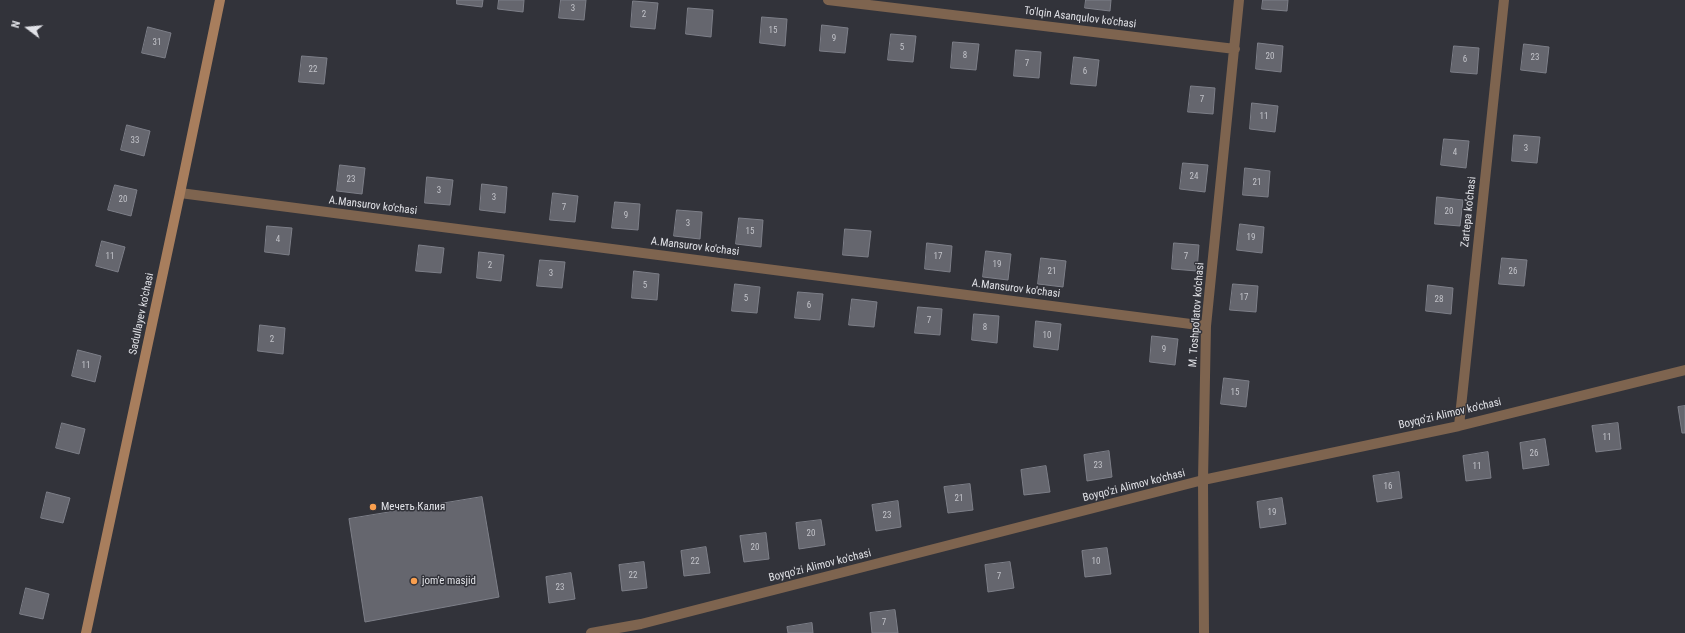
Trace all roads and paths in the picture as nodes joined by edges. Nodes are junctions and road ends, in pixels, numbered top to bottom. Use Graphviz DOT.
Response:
graph roads {
  1 [pos="220,0"];
  2 [pos="828,0"];
  3 [pos="1239,0"];
  4 [pos="1504,0"];
  5 [pos="1235,49"];
  6 [pos="180,193"];
  7 [pos="1206,326"];
  8 [pos="1685,370"];
  9 [pos="1459,426"];
  10 [pos="1203,480"];
  11 [pos="86,633"];
  12 [pos="591,633"];
  13 [pos="1204,633"];
  1 -- 6 [label="main road, Sadullayev ko'chasi"];
  2 -- 5 [label="street, To'lqin Asanqulov ko'chasi"];
  3 -- 5 [label="street, M. Toshpo'latov ko'chasi"];
  4 -- 9 [label="street, Zartepa ko'chasi"];
  5 -- 7 [label="street, M. Toshpo'latov ko'chasi"];
  6 -- 7 [label="street, A.Mansurov ko'chasi"];
  6 -- 11 [label="main road, Sadullayev ko'chasi"];
  7 -- 10 [label="street, M. Toshpo'latov ko'chasi"];
  8 -- 9 [label="street, Boyqo'zi Alimov ko'chasi"];
  9 -- 10 [label="street, Boyqo'zi Alimov ko'chasi"];
  10 -- 12 [label="street, Boyqo'zi Alimov ko'chasi"];
  10 -- 13 [label="street, M. Toshpo'latov ko'chasi"];
}
